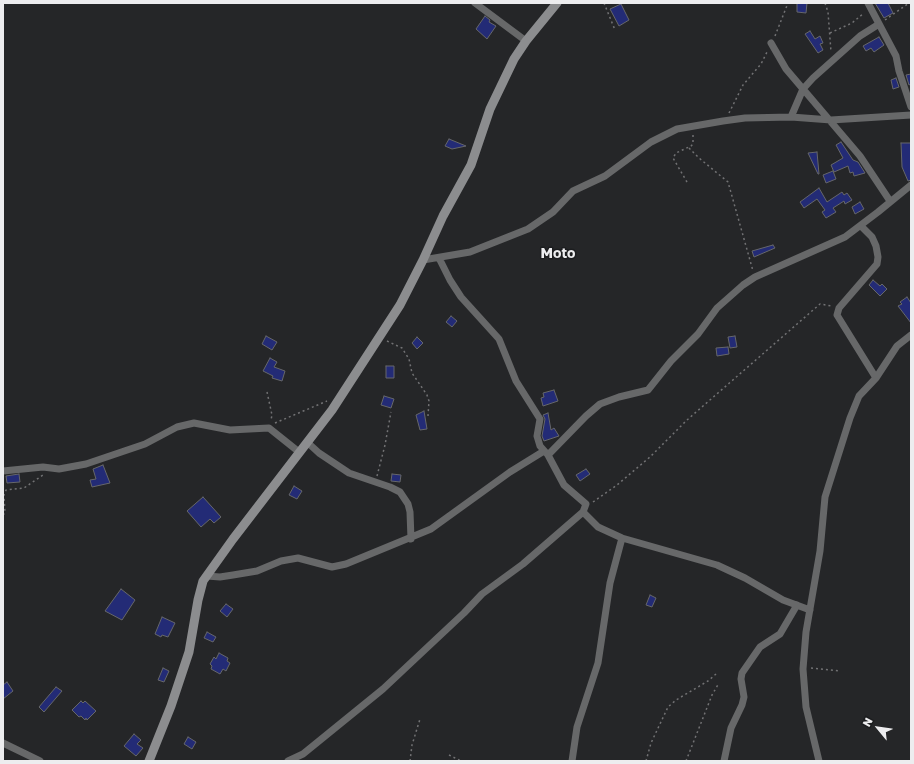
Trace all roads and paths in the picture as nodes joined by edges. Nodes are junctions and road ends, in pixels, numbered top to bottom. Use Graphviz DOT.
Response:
graph roads {
  1 [pos="475,3"];
  2 [pos="557,3"];
  3 [pos="604,3"];
  4 [pos="788,3"];
  5 [pos="825,3"];
  6 [pos="910,3"];
  7 [pos="870,6"];
  8 [pos="879,24"];
  9 [pos="615,30"];
  10 [pos="830,33"];
  11 [pos="526,41"];
  12 [pos="771,44"];
  13 [pos="833,61"];
  14 [pos="803,89"];
  15 [pos="911,108"];
  16 [pos="911,115"];
  17 [pos="790,117"];
  18 [pos="723,120"];
  19 [pos="831,120"];
  20 [pos="693,126"];
  21 [pos="689,148"];
  22 [pos="687,182"];
  23 [pos="911,184"];
  24 [pos="890,201"];
  25 [pos="861,226"];
  26 [pos="439,258"];
  27 [pos="424,260"];
  28 [pos="754,277"];
  29 [pos="839,308"];
  30 [pos="911,335"];
  31 [pos="378,340"];
  32 [pos="876,378"];
  33 [pos="267,392"];
  34 [pos="328,401"];
  35 [pos="391,412"];
  36 [pos="428,416"];
  37 [pos="269,427"];
  38 [pos="308,442"];
  39 [pos="299,452"];
  40 [pos="546,453"];
  41 [pos="52,469"];
  42 [pos="3,471"];
  43 [pos="375,481"];
  44 [pos="584,509"];
  45 [pos="3,515"];
  46 [pos="622,538"];
  47 [pos="411,539"];
  48 [pos="207,576"];
  49 [pos="797,605"];
  50 [pos="810,610"];
  51 [pos="803,669"];
  52 [pos="840,671"];
  53 [pos="716,674"];
  54 [pos="719,682"];
  55 [pos="420,720"];
  56 [pos="3,743"];
  57 [pos="449,755"];
  58 [pos="305,758"];
  59 [pos="40,761"];
  60 [pos="149,761"];
  61 [pos="288,761"];
  62 [pos="297,761"];
  63 [pos="410,761"];
  64 [pos="460,761"];
  65 [pos="572,761"];
  66 [pos="646,761"];
  67 [pos="686,761"];
  68 [pos="724,761"];
  69 [pos="819,761"];
  1 -- 11 [label="street"];
  2 -- 11 [label="street"];
  3 -- 9 [label="path"];
  4 -- 12 [label="path"];
  5 -- 10 [label="path"];
  6 -- 8 [label="path"];
  7 -- 8 [label="street"];
  7 -- 10 [label="path"];
  8 -- 13 [label="street"];
  8 -- 15 [label="street"];
  10 -- 13 [label="path"];
  11 -- 27 [label="street"];
  12 -- 14 [label="street"];
  12 -- 18 [label="path"];
  13 -- 14 [label="street"];
  14 -- 17 [label="street"];
  14 -- 19 [label="street"];
  16 -- 19 [label="street"];
  17 -- 18 [label="street"];
  17 -- 19 [label="street"];
  18 -- 20 [label="street"];
  19 -- 24 [label="street"];
  20 -- 21 [label="path"];
  20 -- 26 [label="street"];
  21 -- 22 [label="path"];
  21 -- 28 [label="path"];
  23 -- 24 [label="street"];
  24 -- 25 [label="street"];
  25 -- 28 [label="street"];
  25 -- 29 [label="street"];
  26 -- 27 [label="street"];
  26 -- 40 [label="street"];
  27 -- 31 [label="street"];
  28 -- 40 [label="street"];
  29 -- 32 [label="street"];
  29 -- 44 [label="path"];
  30 -- 32 [label="street"];
  31 -- 36 [label="path"];
  31 -- 38 [label="street"];
  32 -- 50 [label="street"];
  33 -- 37 [label="path"];
  34 -- 37 [label="path"];
  35 -- 43 [label="path"];
  37 -- 39 [label="street"];
  37 -- 41 [label="street"];
  38 -- 39 [label="street"];
  38 -- 43 [label="street"];
  39 -- 48 [label="street"];
  40 -- 44 [label="street"];
  40 -- 47 [label="street"];
  41 -- 42 [label="street"];
  41 -- 45 [label="path"];
  43 -- 47 [label="street"];
  44 -- 46 [label="street"];
  44 -- 58 [label="street"];
  46 -- 49 [label="street"];
  46 -- 65 [label="street"];
  47 -- 48 [label="street"];
  48 -- 60 [label="street"];
  49 -- 50 [label="street"];
  49 -- 68 [label="street"];
  50 -- 51 [label="street"];
  51 -- 52 [label="path"];
  51 -- 69 [label="street"];
  53 -- 66 [label="path"];
  54 -- 67 [label="path"];
  55 -- 63 [label="path"];
  56 -- 59 [label="street"];
  57 -- 64 [label="path"];
  58 -- 61 [label="street"];
  58 -- 62 [label="street"];
}
